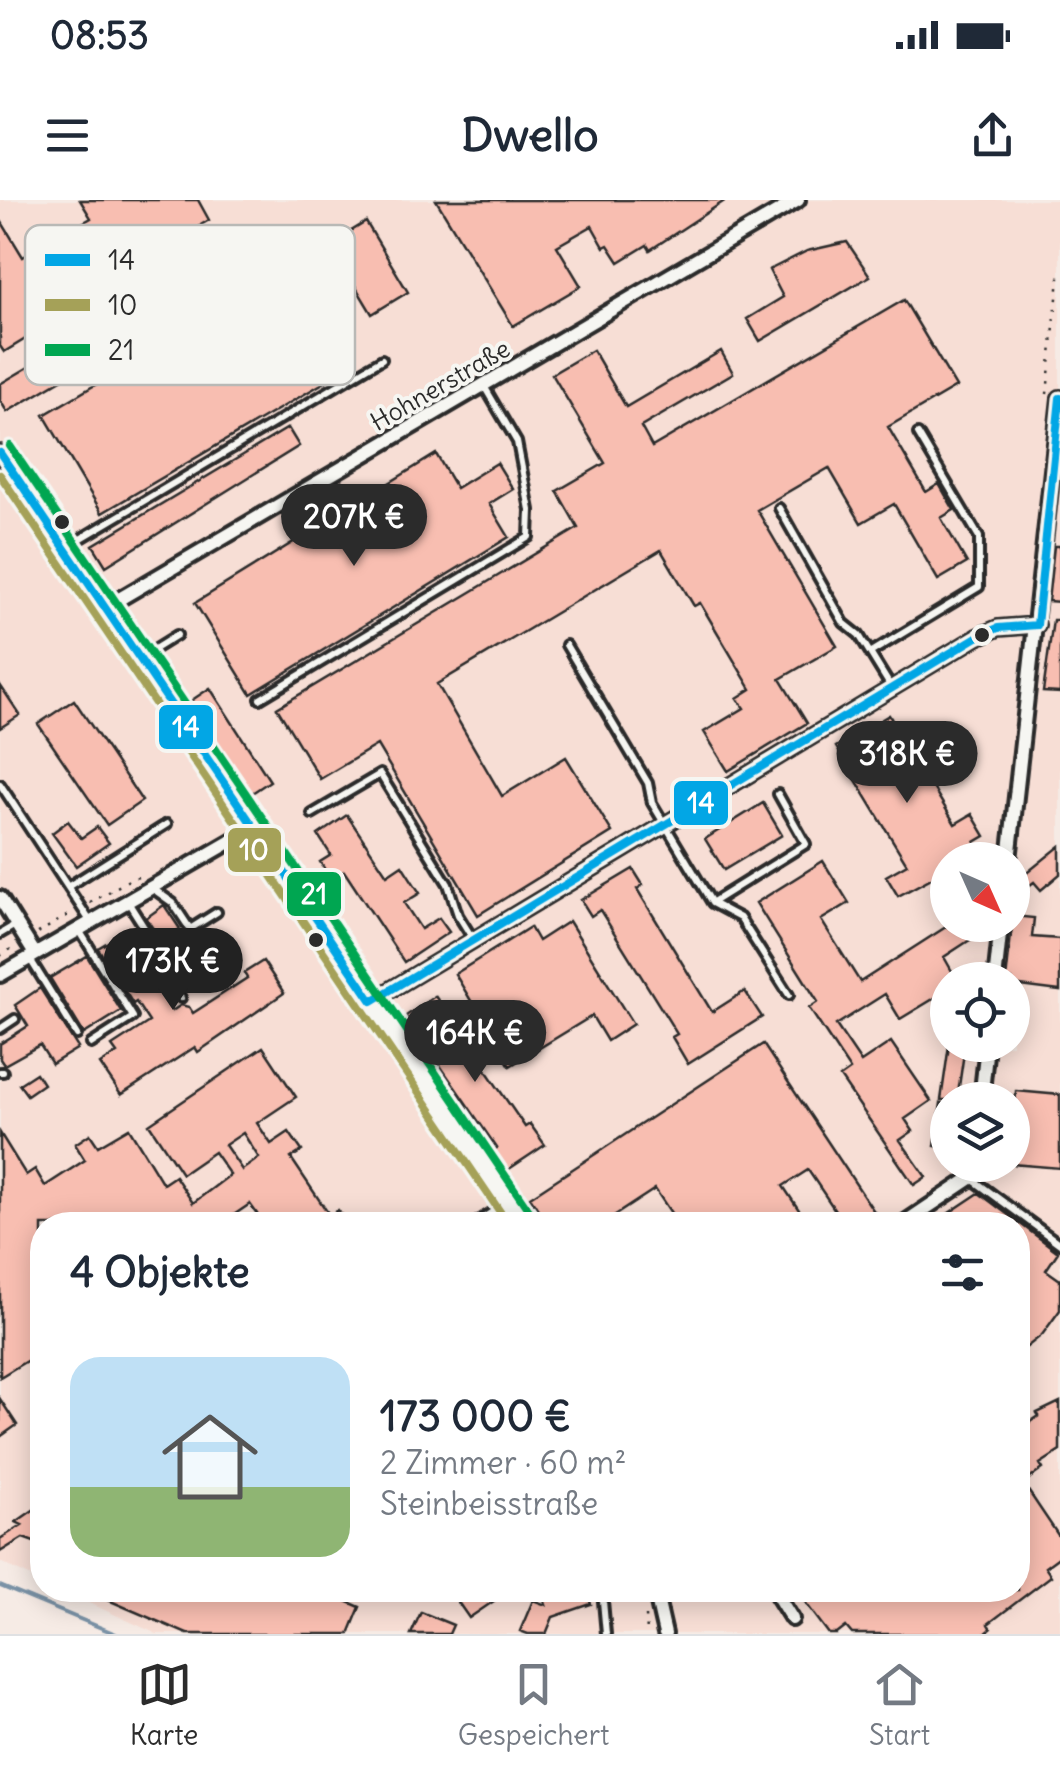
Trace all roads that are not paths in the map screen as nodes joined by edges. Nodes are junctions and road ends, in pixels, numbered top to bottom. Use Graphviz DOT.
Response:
graph roads {
  1 [pos="798,200"];
  2 [pos="382,359"];
  3 [pos="355,375"];
  4 [pos="338,385"];
  5 [pos="484,385"];
  6 [pos="1060,398"];
  7 [pos="918,434"];
  8 [pos="0,453"];
  9 [pos="779,508"];
  10 [pos="64,548"];
  11 [pos="104,608"];
  12 [pos="1037,625"];
  13 [pos="177,635"];
  14 [pos="566,644"];
  15 [pos="870,653"];
  16 [pos="139,659"];
  17 [pos="892,688"];
  18 [pos="260,699"];
  19 [pos="0,784"];
  20 [pos="778,794"];
  21 [pos="312,814"];
  22 [pos="167,824"];
  23 [pos="664,824"];
  24 [pos="254,828"];
  25 [pos="1011,842"];
  26 [pos="156,884"];
  27 [pos="69,886"];
  28 [pos="0,898"];
  29 [pos="128,901"];
  30 [pos="712,903"];
  31 [pos="217,912"];
  32 [pos="18,924"];
  33 [pos="85,926"];
  34 [pos="190,930"];
  35 [pos="0,934"];
  36 [pos="474,940"];
  37 [pos="33,956"];
  38 [pos="164,959"];
  39 [pos="0,975"];
  40 [pos="789,995"];
  41 [pos="182,998"];
  42 [pos="372,1001"];
  43 [pos="15,1019"];
  44 [pos="0,1029"];
  45 [pos="78,1034"];
  46 [pos="91,1044"];
  47 [pos="959,1182"];
  48 [pos="984,1182"];
  49 [pos="510,1204"];
  50 [pos="497,1212"];
  51 [pos="515,1212"];
  52 [pos="918,1212"];
  53 [pos="1021,1212"];
  54 [pos="1030,1219"];
  55 [pos="1060,1244"];
  56 [pos="603,1602"];
  57 [pos="658,1602"];
  58 [pos="781,1602"];
  59 [pos="792,1619"];
  60 [pos="606,1634"];
  61 [pos="665,1634"];
  1 -- 5 [label="street, Hohnerstraße"];
  2 -- 3 [label="lane"];
  4 -- 10 [label="lane"];
  5 -- 11 [label="street, Hohnerstraße"];
  5 -- 18 [label="lane"];
  6 -- 12 [label="street"];
  7 -- 15 [label="lane"];
  8 -- 10 [label="street"];
  9 -- 15 [label="lane"];
  10 -- 11 [label="street"];
  11 -- 16 [label="street"];
  12 -- 17 [label="street"];
  12 -- 25 [label="street"];
  13 -- 16 [label="lane"];
  14 -- 23 [label="lane"];
  15 -- 17 [label="lane"];
  16 -- 24 [label="street"];
  17 -- 23 [label="street"];
  19 -- 27 [label="lane"];
  20 -- 30 [label="lane"];
  21 -- 36 [label="lane"];
  22 -- 27 [label="lane"];
  23 -- 30 [label="lane"];
  23 -- 36 [label="street"];
  24 -- 26 [label="street"];
  24 -- 42 [label="street"];
  26 -- 29 [label="street"];
  26 -- 34 [label="lane"];
  27 -- 33 [label="lane"];
  28 -- 32 [label="street"];
  29 -- 33 [label="street"];
  29 -- 38 [label="lane"];
  30 -- 40 [label="lane"];
  31 -- 34 [label="lane"];
  32 -- 35 [label="lane"];
  32 -- 37 [label="street"];
  33 -- 37 [label="street"];
  33 -- 46 [label="lane"];
  34 -- 38 [label="lane"];
  36 -- 42 [label="street"];
  37 -- 39 [label="street"];
  37 -- 45 [label="lane"];
  38 -- 41 [label="lane"];
  42 -- 49 [label="street"];
  43 -- 44 [label="lane"];
  47 -- 52 [label="street"];
  48 -- 53 [label="lane"];
  49 -- 50 [label="street"];
  49 -- 51 [label="street"];
  54 -- 55 [label="lane"];
  56 -- 60 [label="lane"];
  57 -- 61 [label="street"];
  58 -- 59 [label="street"];
}
